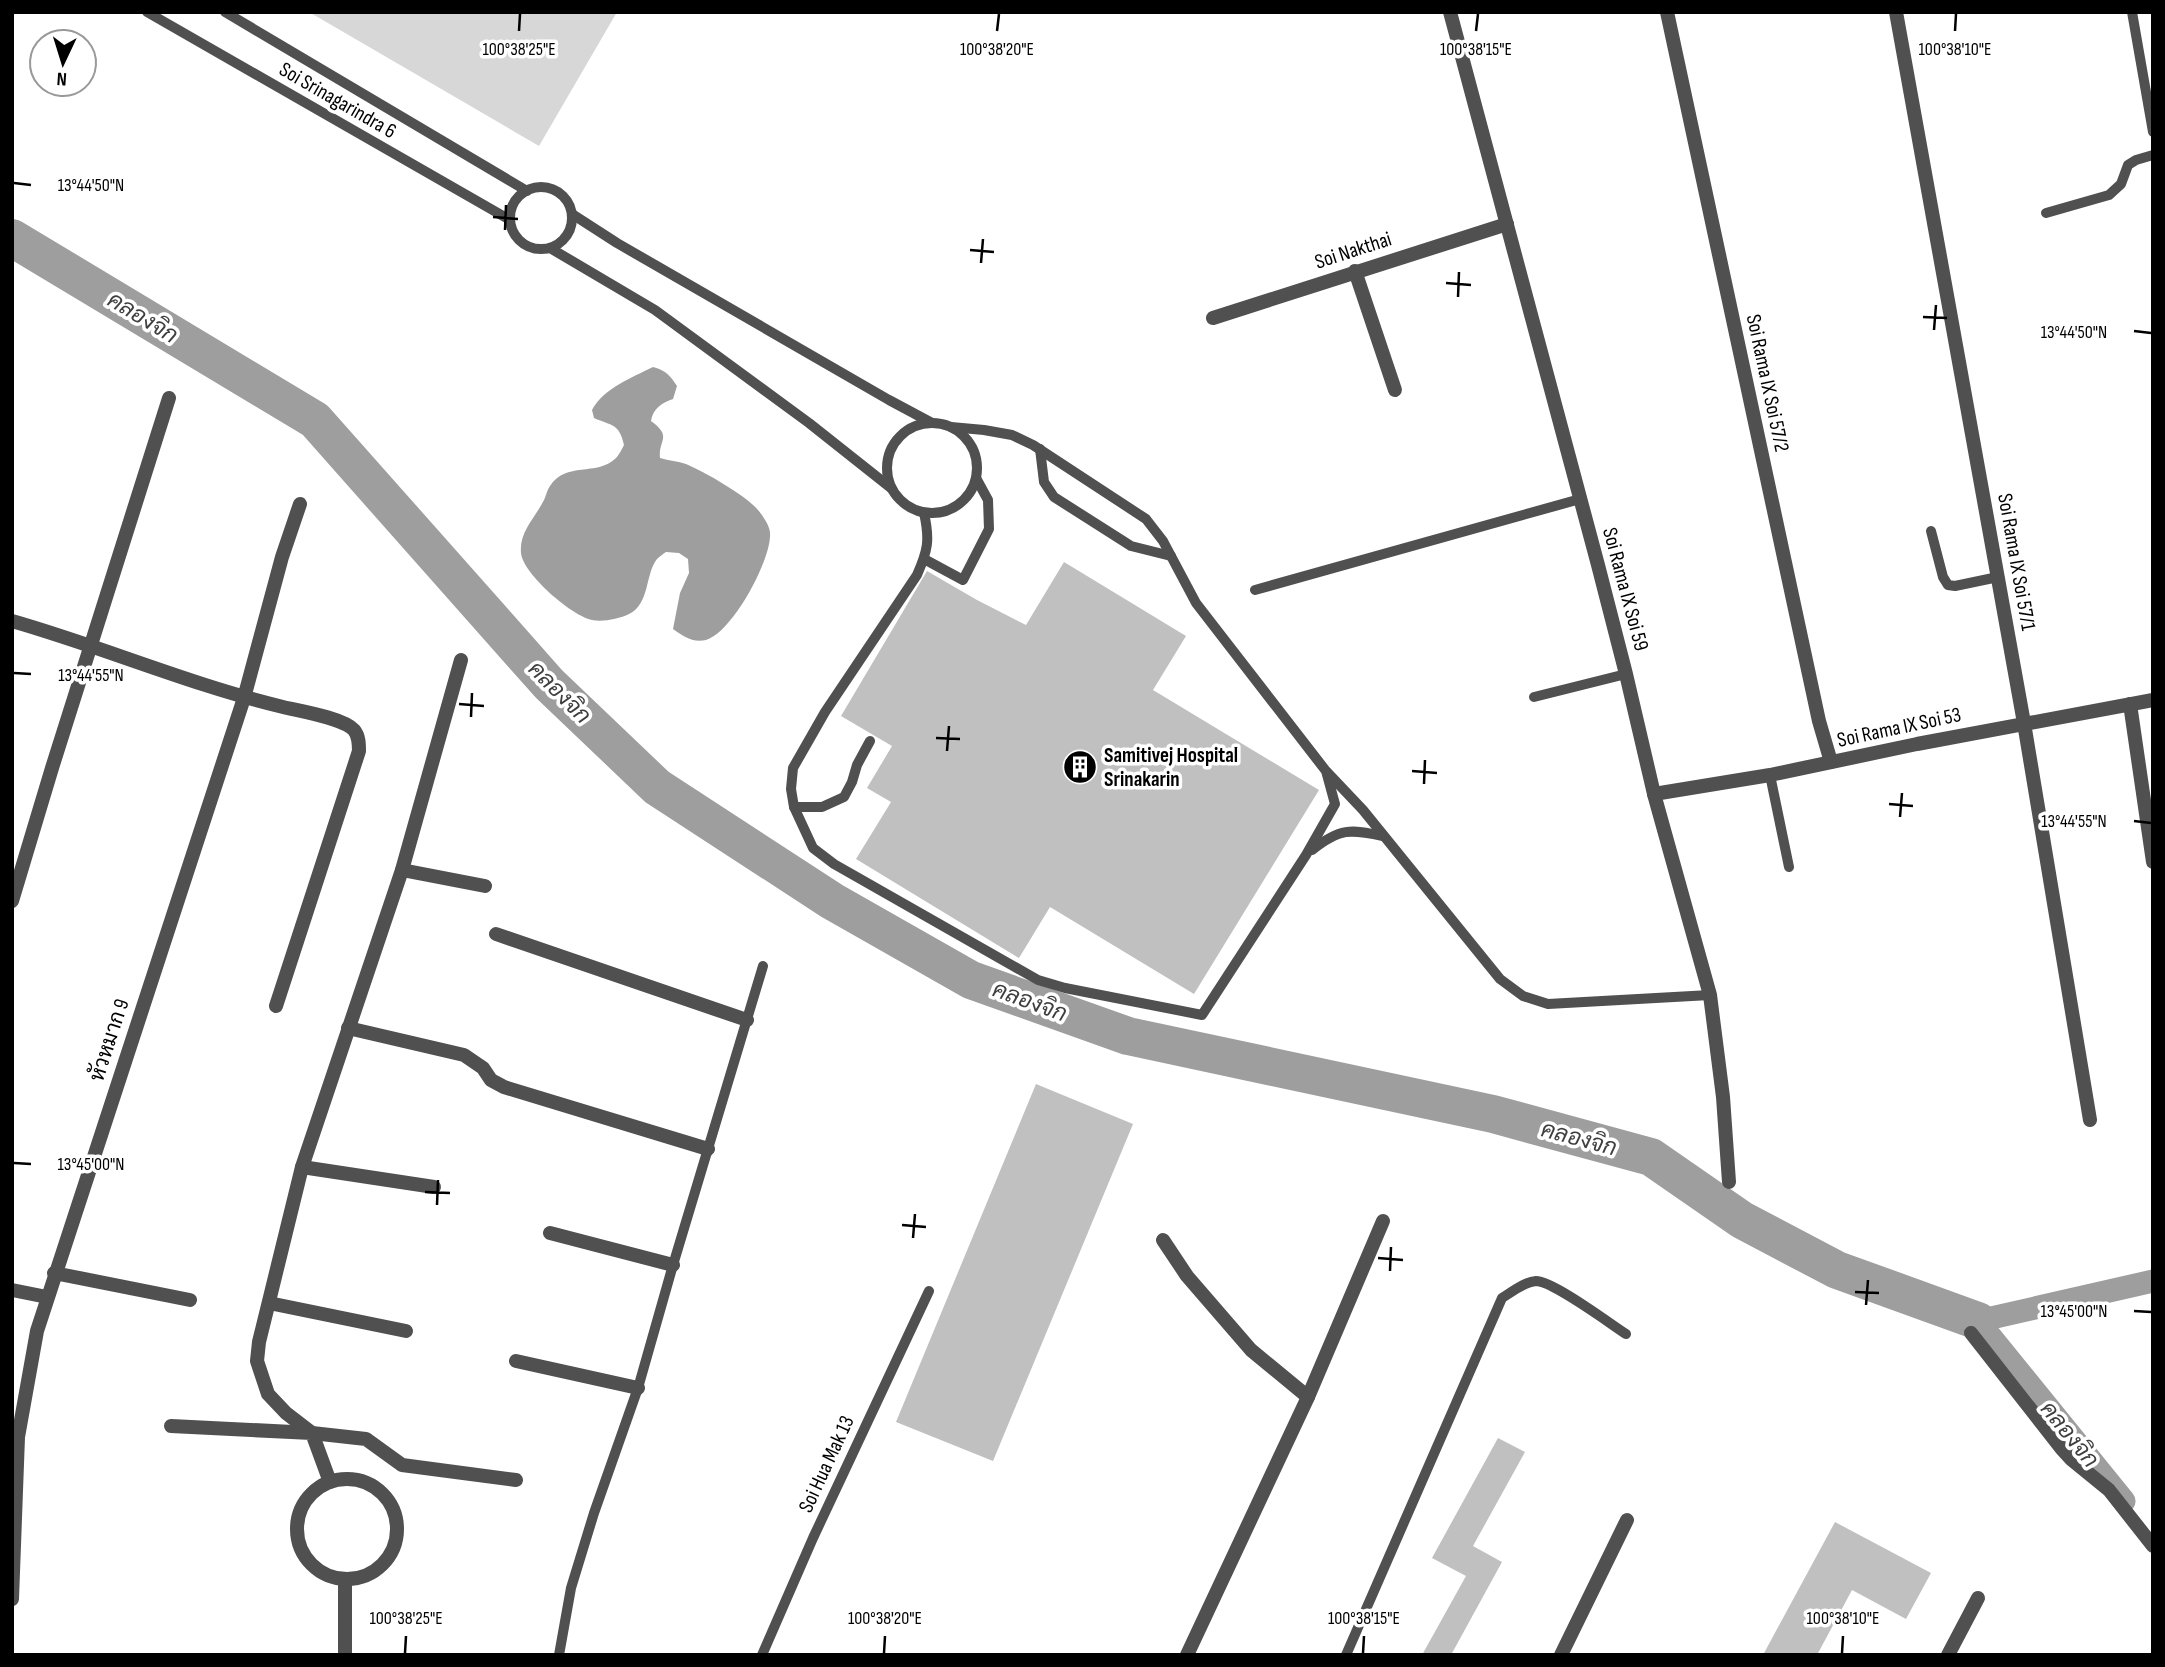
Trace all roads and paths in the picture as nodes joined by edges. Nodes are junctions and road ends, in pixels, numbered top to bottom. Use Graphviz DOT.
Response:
graph roads {
  1 [pos="147,12"];
  2 [pos="225,12"];
  3 [pos="1450,12"];
  4 [pos="1667,12"];
  5 [pos="1896,12"];
  6 [pos="2132,12"];
  7 [pos="2153,132"];
  8 [pos="2153,155"];
  9 [pos="527,191"];
  10 [pos="2046,213"];
  11 [pos="572,214"];
  12 [pos="510,220"];
  13 [pos="1507,224"];
  14 [pos="550,247"];
  15 [pos="1355,271"];
  16 [pos="1213,318"];
  17 [pos="1395,390"];
  18 [pos="169,398"];
  19 [pos="932,423"];
  20 [pos="951,427"];
  21 [pos="1040,449"];
  22 [pos="976,478"];
  23 [pos="891,488"];
  24 [pos="1580,499"];
  25 [pos="300,504"];
  26 [pos="925,513"];
  27 [pos="1931,531"];
  28 [pos="1171,556"];
  29 [pos="924,559"];
  30 [pos="1998,577"];
  31 [pos="1255,590"];
  32 [pos="12,621"];
  33 [pos="91,644"];
  34 [pos="461,660"];
  35 [pos="1626,674"];
  36 [pos="1534,696"];
  37 [pos="244,698"];
  38 [pos="2153,700"];
  39 [pos="2130,704"];
  40 [pos="2024,723"];
  41 [pos="870,741"];
  42 [pos="1831,762"];
  43 [pos="1326,771"];
  44 [pos="1770,775"];
  45 [pos="1654,794"];
  46 [pos="794,807"];
  47 [pos="1384,836"];
  48 [pos="1306,855"];
  49 [pos="2153,862"];
  50 [pos="1789,867"];
  51 [pos="402,870"];
  52 [pos="485,886"];
  53 [pos="12,901"];
  54 [pos="496,934"];
  55 [pos="763,966"];
  56 [pos="1710,995"];
  57 [pos="276,1006"];
  58 [pos="747,1020"];
  59 [pos="348,1028"];
  60 [pos="2090,1119"];
  61 [pos="708,1149"];
  62 [pos="302,1167"];
  63 [pos="1729,1182"];
  64 [pos="434,1187"];
  65 [pos="1383,1221"];
  66 [pos="550,1233"];
  67 [pos="1163,1240"];
  68 [pos="673,1265"];
  69 [pos="54,1273"];
  70 [pos="12,1290"];
  71 [pos="929,1291"];
  72 [pos="47,1297"];
  73 [pos="190,1300"];
  74 [pos="269,1303"];
  75 [pos="406,1331"];
  76 [pos="1971,1333"];
  77 [pos="1626,1334"];
  78 [pos="516,1361"];
  79 [pos="638,1388"];
  80 [pos="1308,1397"];
  81 [pos="171,1426"];
  82 [pos="312,1433"];
  83 [pos="516,1480"];
  84 [pos="330,1482"];
  85 [pos="1627,1520"];
  86 [pos="2153,1546"];
  87 [pos="345,1580"];
  88 [pos="1978,1598"];
  89 [pos="12,1599"];
  90 [pos="345,1655"];
  91 [pos="559,1655"];
  92 [pos="762,1655"];
  93 [pos="1187,1655"];
  94 [pos="1346,1655"];
  95 [pos="1561,1655"];
  96 [pos="1948,1655"];
  1 -- 12 [label="lane, Soi Srinagarindra 6"];
  2 -- 9 [label="lane, Soi Srinagarindra 6"];
  3 -- 13 [label="street, Soi Rama IX Soi 59"];
  4 -- 42 [label="street, Soi Rama IX Soi 57/2"];
  5 -- 30 [label="street, Soi Rama IX Soi 57/1"];
  6 -- 7 [label="lane"];
  8 -- 10 [label="lane"];
  9 -- 11 [label="lane, Soi Srinagarindra 6"];
  9 -- 12 [label="lane"];
  11 -- 14 [label="lane"];
  11 -- 19 [label="lane"];
  12 -- 14 [label="lane, Soi Srinagarindra 6"];
  13 -- 15 [label="street, Soi Nakthai"];
  13 -- 24 [label="street, Soi Rama IX Soi 59"];
  14 -- 23 [label="lane"];
  15 -- 16 [label="street, Soi Nakthai"];
  15 -- 17 [label="street"];
  18 -- 33 [label="street"];
  19 -- 20 [label="lane"];
  19 -- 23 [label="lane"];
  20 -- 21 [label="lane"];
  20 -- 22 [label="lane"];
  21 -- 28 [label="lane"];
  21 -- 28 [label="lane"];
  22 -- 26 [label="lane"];
  22 -- 29 [label="lane"];
  23 -- 26 [label="lane"];
  24 -- 31 [label="lane"];
  24 -- 35 [label="street, Soi Rama IX Soi 59"];
  25 -- 37 [label="street, หัวหมาก 9"];
  26 -- 29 [label="lane"];
  27 -- 30 [label="lane"];
  28 -- 43 [label="lane"];
  29 -- 46 [label="lane"];
  30 -- 40 [label="street, Soi Rama IX Soi 57/1"];
  32 -- 33 [label="street"];
  33 -- 37 [label="street"];
  33 -- 53 [label="street"];
  34 -- 51 [label="street"];
  35 -- 36 [label="lane"];
  35 -- 45 [label="street, Soi Rama IX Soi 59"];
  37 -- 57 [label="street"];
  37 -- 69 [label="street, หัวหมาก 9"];
  38 -- 39 [label="street, Soi Rama IX Soi 53"];
  39 -- 40 [label="street, Soi Rama IX Soi 53"];
  39 -- 49 [label="street"];
  40 -- 42 [label="street, Soi Rama IX Soi 53"];
  40 -- 60 [label="street, Soi Rama IX Soi 57/1"];
  41 -- 46 [label="lane"];
  42 -- 44 [label="street, Soi Rama IX Soi 53"];
  43 -- 47 [label="lane"];
  43 -- 48 [label="lane"];
  44 -- 45 [label="street, Soi Rama IX Soi 53"];
  44 -- 50 [label="lane"];
  45 -- 56 [label="street, Soi Rama IX Soi 59"];
  46 -- 48 [label="lane"];
  47 -- 48 [label="lane"];
  47 -- 56 [label="lane"];
  51 -- 52 [label="street"];
  51 -- 59 [label="street"];
  54 -- 58 [label="street"];
  55 -- 58 [label="lane"];
  56 -- 63 [label="street, Soi Rama IX Soi 59"];
  58 -- 61 [label="lane"];
  59 -- 61 [label="street"];
  59 -- 62 [label="street"];
  61 -- 68 [label="lane"];
  62 -- 64 [label="street"];
  62 -- 74 [label="street"];
  65 -- 80 [label="street"];
  66 -- 68 [label="street"];
  67 -- 80 [label="street"];
  68 -- 79 [label="lane"];
  69 -- 72 [label="street, หัวหมาก 9"];
  69 -- 73 [label="street"];
  70 -- 72 [label="street"];
  71 -- 92 [label="lane, Soi Hua Mak 13"];
  72 -- 89 [label="street, หัวหมาก 9"];
  74 -- 75 [label="street"];
  74 -- 82 [label="street"];
  76 -- 86 [label="street"];
  77 -- 94 [label="lane"];
  78 -- 79 [label="street"];
  79 -- 91 [label="lane"];
  80 -- 93 [label="street"];
  81 -- 82 [label="street"];
  82 -- 83 [label="street"];
  82 -- 84 [label="street"];
  84 -- 87 [label="street"];
  84 -- 87 [label="street"];
  85 -- 95 [label="street"];
  87 -- 90 [label="street"];
  88 -- 96 [label="street"];
}
